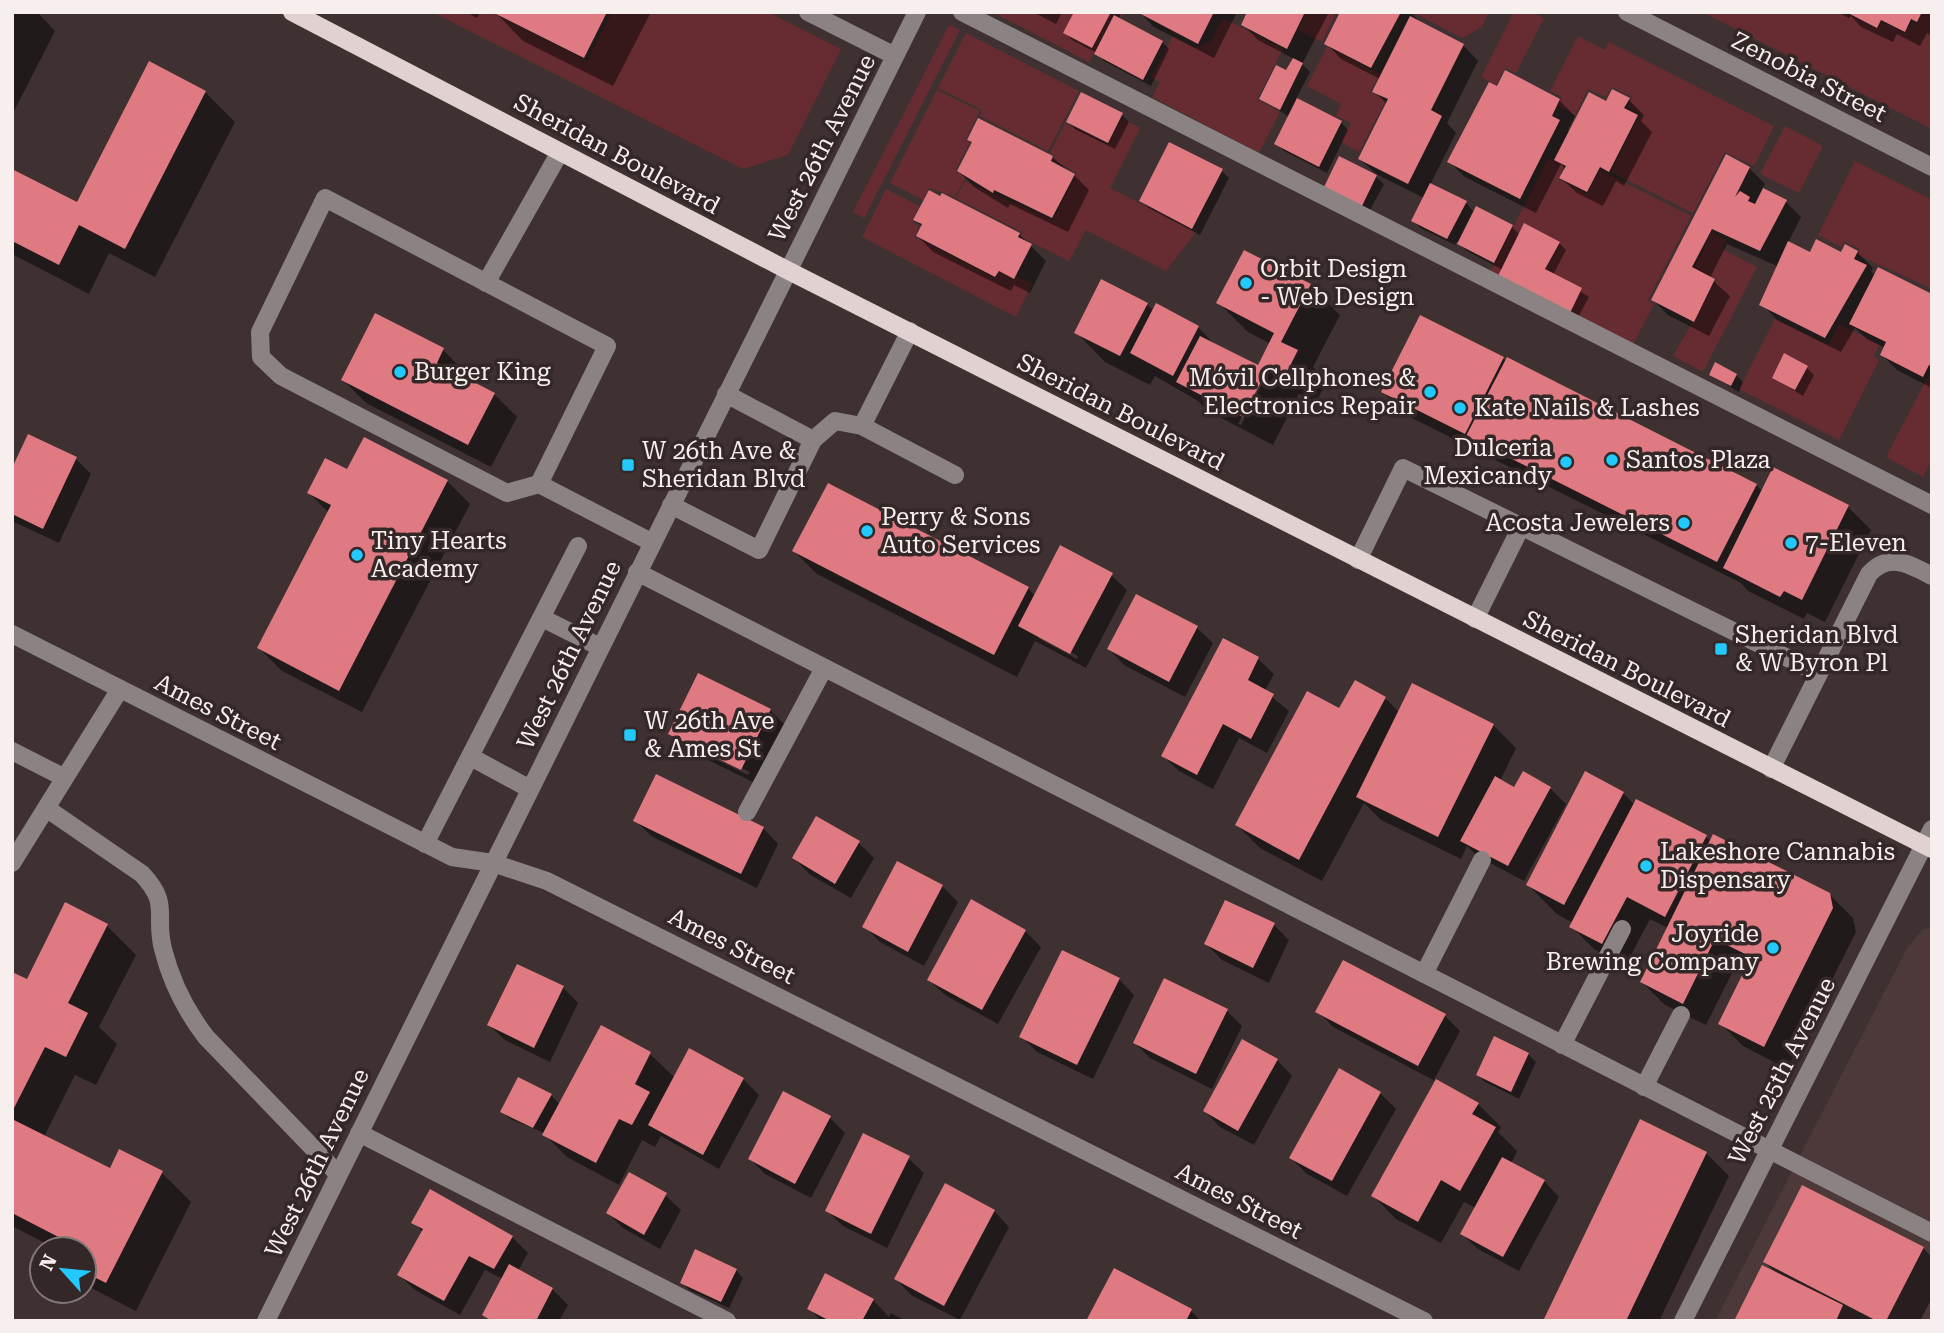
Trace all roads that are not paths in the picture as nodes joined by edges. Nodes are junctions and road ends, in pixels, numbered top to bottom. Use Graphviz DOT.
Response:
graph roads {
  1 [pos="292,12"];
  2 [pos="808,12"];
  3 [pos="917,12"];
  4 [pos="962,12"];
  5 [pos="1627,12"];
  6 [pos="895,56"];
  7 [pos="560,152"];
  8 [pos="1932,167"];
  9 [pos="787,270"];
  10 [pos="486,283"];
  11 [pos="910,331"];
  12 [pos="726,394"];
  13 [pos="862,426"];
  14 [pos="813,440"];
  15 [pos="955,475"];
  16 [pos="539,484"];
  17 [pos="671,505"];
  18 [pos="1932,505"];
  19 [pos="1521,527"];
  20 [pos="653,542"];
  21 [pos="578,546"];
  22 [pos="1358,560"];
  23 [pos="637,572"];
  24 [pos="1932,576"];
  25 [pos="542,618"];
  26 [pos="1475,619"];
  27 [pos="12,634"];
  28 [pos="600,647"];
  29 [pos="824,668"];
  30 [pos="1818,673"];
  31 [pos="120,689"];
  32 [pos="12,751"];
  33 [pos="471,757"];
  34 [pos="1771,769"];
  35 [pos="65,778"];
  36 [pos="530,789"];
  37 [pos="47,808"];
  38 [pos="747,812"];
  39 [pos="1929,841"];
  40 [pos="425,844"];
  41 [pos="1482,860"];
  42 [pos="12,863"];
  43 [pos="493,863"];
  44 [pos="1622,929"];
  45 [pos="1424,974"];
  46 [pos="1681,1015"];
  47 [pos="1562,1045"];
  48 [pos="1644,1087"];
  49 [pos="359,1133"];
  50 [pos="1769,1151"];
  51 [pos="338,1174"];
  52 [pos="1932,1233"];
  53 [pos="266,1321"];
  54 [pos="727,1321"];
  55 [pos="1423,1321"];
  56 [pos="1683,1321"];
  1 -- 7 [label="main road, Sheridan Boulevard"];
  2 -- 6 [label="street"];
  3 -- 6 [label="street, West 26th Avenue"];
  4 -- 18 [label="street"];
  5 -- 8 [label="street, Zenobia Street"];
  6 -- 9 [label="street, West 26th Avenue"];
  7 -- 9 [label="main road, Sheridan Boulevard"];
  7 -- 10 [label="street"];
  9 -- 11 [label="main road, Sheridan Boulevard"];
  9 -- 12 [label="street, West 26th Avenue"];
  10 -- 16 [label="street"];
  10 -- 16 [label="street"];
  11 -- 13 [label="street"];
  11 -- 22 [label="main road, Sheridan Boulevard"];
  12 -- 14 [label="street"];
  12 -- 17 [label="street, West 26th Avenue"];
  13 -- 14 [label="street"];
  13 -- 15 [label="street"];
  14 -- 17 [label="street"];
  16 -- 20 [label="street"];
  17 -- 20 [label="street, West 26th Avenue"];
  19 -- 22 [label="street"];
  19 -- 26 [label="street"];
  19 -- 30 [label="street"];
  20 -- 23 [label="street, West 26th Avenue"];
  21 -- 25 [label="street"];
  22 -- 26 [label="main road, Sheridan Boulevard"];
  23 -- 28 [label="street, West 26th Avenue"];
  23 -- 29 [label="street"];
  24 -- 30 [label="street"];
  25 -- 28 [label="street"];
  25 -- 33 [label="street"];
  26 -- 34 [label="main road, Sheridan Boulevard"];
  27 -- 31 [label="street, Ames Street"];
  28 -- 36 [label="street, West 26th Avenue"];
  29 -- 38 [label="street"];
  29 -- 45 [label="street"];
  30 -- 34 [label="street"];
  31 -- 35 [label="street"];
  31 -- 40 [label="street, Ames Street"];
  32 -- 35 [label="street"];
  33 -- 36 [label="street"];
  33 -- 40 [label="street"];
  34 -- 39 [label="main road, Sheridan Boulevard"];
  35 -- 37 [label="street"];
  36 -- 43 [label="street, West 26th Avenue"];
  37 -- 42 [label="street"];
  37 -- 51 [label="street"];
  39 -- 50 [label="street, West 25th Avenue"];
  40 -- 43 [label="street, Ames Street"];
  41 -- 45 [label="street"];
  43 -- 49 [label="street, West 26th Avenue"];
  43 -- 55 [label="street, Ames Street"];
  44 -- 47 [label="street"];
  45 -- 47 [label="street"];
  46 -- 48 [label="street"];
  47 -- 48 [label="street"];
  48 -- 50 [label="street"];
  49 -- 51 [label="street, West 26th Avenue"];
  49 -- 54 [label="street"];
  50 -- 52 [label="street"];
  50 -- 56 [label="street, West 25th Avenue"];
  51 -- 53 [label="street, West 26th Avenue"];
}
